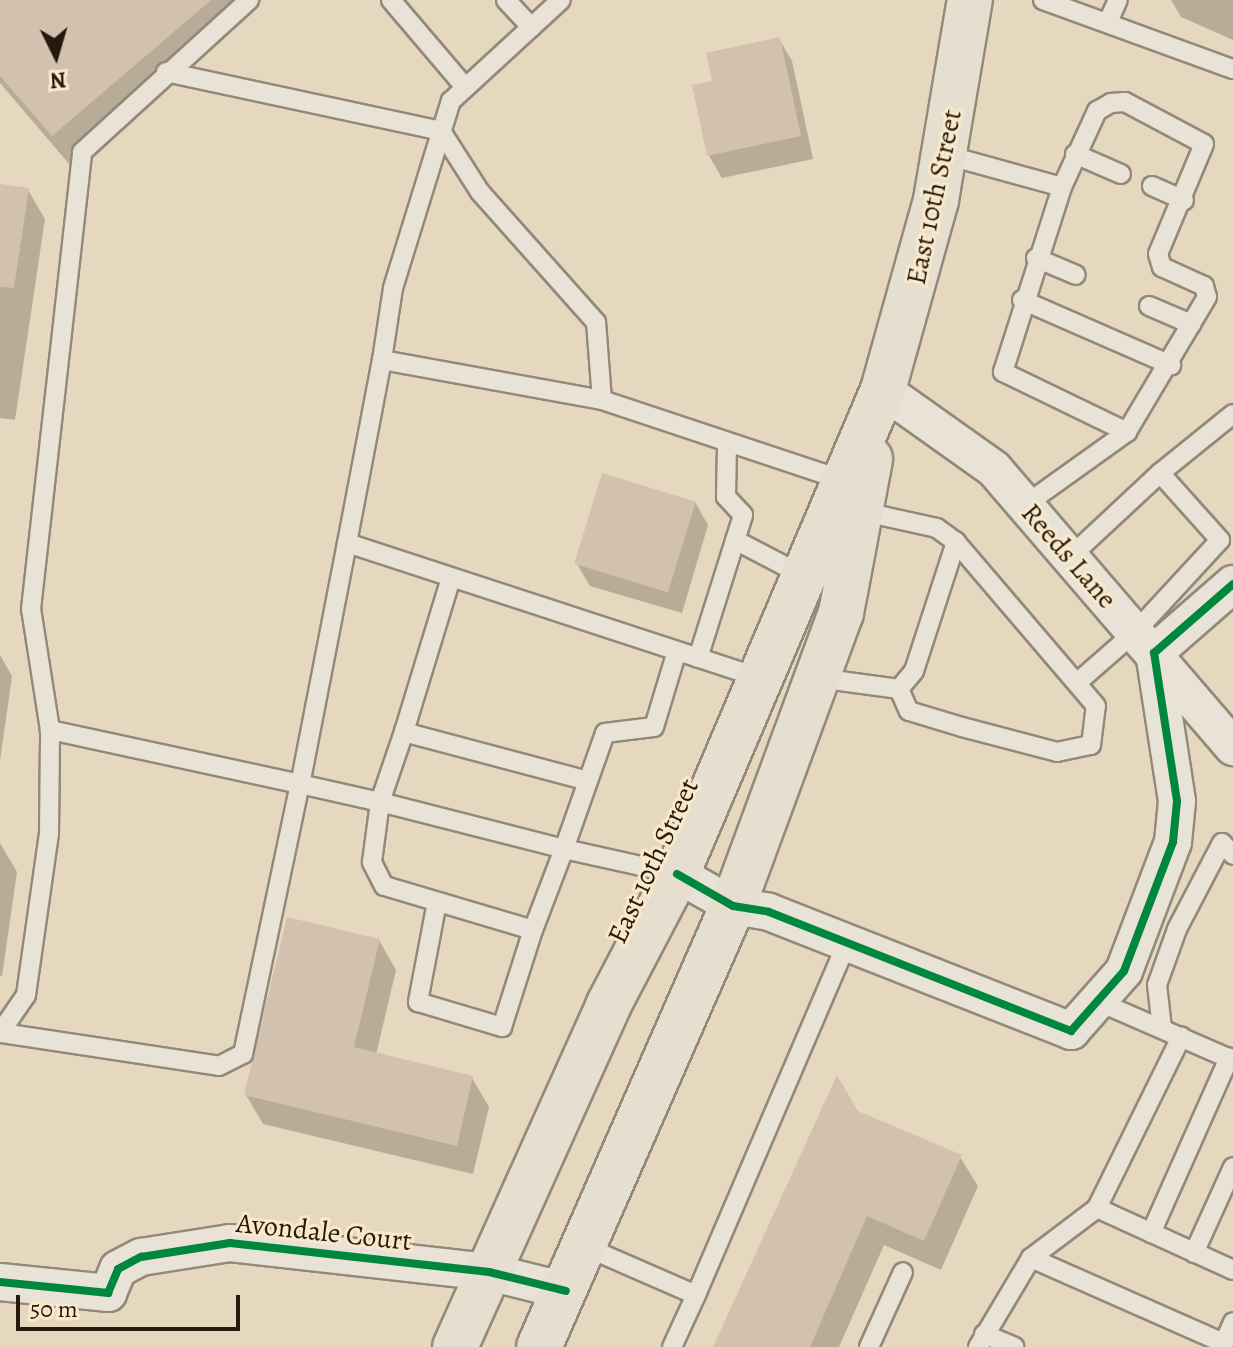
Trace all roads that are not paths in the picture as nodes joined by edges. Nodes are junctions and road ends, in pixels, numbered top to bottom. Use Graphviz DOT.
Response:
graph roads {
  1 [pos="249,0"];
  2 [pos="391,0"];
  3 [pos="506,0"];
  4 [pos="561,0"];
  5 [pos="970,0"];
  6 [pos="1043,0"];
  7 [pos="1118,0"];
  8 [pos="1108,22"];
  9 [pos="531,27"];
  10 [pos="1233,69"];
  11 [pos="166,72"];
  12 [pos="465,87"];
  13 [pos="441,131"];
  14 [pos="1075,154"];
  15 [pos="946,155"];
  16 [pos="1121,174"];
  17 [pos="1152,186"];
  18 [pos="1062,187"];
  19 [pos="1184,200"];
  20 [pos="1036,258"];
  21 [pos="1076,275"];
  22 [pos="1022,300"];
  23 [pos="1149,306"];
  24 [pos="1191,324"];
  25 [pos="382,360"];
  26 [pos="1171,365"];
  27 [pos="883,390"];
  28 [pos="602,400"];
  29 [pos="1233,414"];
  30 [pos="1127,432"];
  31 [pos="727,444"];
  32 [pos="1160,473"];
  33 [pos="851,496"];
  34 [pos="1025,505"];
  35 [pos="735,540"];
  36 [pos="956,542"];
  37 [pos="347,543"];
  38 [pos="1070,557"];
  39 [pos="800,574"];
  40 [pos="451,578"];
  41 [pos="1233,584"];
  42 [pos="1145,643"];
  43 [pos="677,651"];
  44 [pos="698,658"];
  45 [pos="757,677"];
  46 [pos="818,678"];
  47 [pos="1079,681"];
  48 [pos="899,689"];
  49 [pos="50,730"];
  50 [pos="404,732"];
  51 [pos="1233,747"];
  52 [pos="588,781"];
  53 [pos="300,784"];
  54 [pos="380,802"];
  55 [pos="564,849"];
  56 [pos="1233,855"];
  57 [pos="677,874"];
  58 [pos="437,902"];
  59 [pos="733,906"];
  60 [pos="533,930"];
  61 [pos="847,942"];
  62 [pos="1097,1001"];
  63 [pos="1162,1028"];
  64 [pos="1,1033"];
  65 [pos="1181,1037"];
  66 [pos="1231,1059"];
  67 [pos="1233,1167"];
  68 [pos="1097,1208"];
  69 [pos="1151,1233"];
  70 [pos="584,1246"];
  71 [pos="1194,1253"];
  72 [pos="1031,1258"];
  73 [pos="1233,1270"];
  74 [pos="489,1272"];
  75 [pos="903,1272"];
  76 [pos="0,1282"];
  77 [pos="566,1291"];
  78 [pos="696,1295"];
  79 [pos="1233,1322"];
  80 [pos="981,1340"];
  81 [pos="1223,1345"];
  82 [pos="455,1347"];
  83 [pos="539,1347"];
  84 [pos="672,1347"];
  85 [pos="869,1347"];
  86 [pos="1014,1347"];
  1 -- 11 [label="lane"];
  2 -- 12 [label="lane"];
  3 -- 9 [label="lane"];
  4 -- 9 [label="lane"];
  5 -- 15 [label="main road, East 10th Street"];
  6 -- 8 [label="lane"];
  7 -- 8 [label="lane"];
  8 -- 10 [label="lane"];
  9 -- 12 [label="lane"];
  11 -- 13 [label="lane"];
  11 -- 49 [label="lane"];
  12 -- 13 [label="lane"];
  13 -- 25 [label="lane"];
  13 -- 28 [label="lane"];
  14 -- 16 [label="lane"];
  14 -- 18 [label="lane"];
  14 -- 19 [label="lane"];
  15 -- 18 [label="lane"];
  15 -- 27 [label="main road, East 10th Street"];
  17 -- 19 [label="lane"];
  18 -- 20 [label="lane"];
  19 -- 24 [label="lane"];
  20 -- 21 [label="lane"];
  20 -- 22 [label="lane"];
  22 -- 26 [label="lane"];
  22 -- 30 [label="lane"];
  23 -- 24 [label="lane"];
  24 -- 26 [label="lane"];
  25 -- 28 [label="lane"];
  25 -- 37 [label="lane"];
  26 -- 30 [label="lane"];
  27 -- 33 [label="main road, East 10th Street"];
  27 -- 34 [label="street, Reeds Lane"];
  28 -- 31 [label="lane"];
  29 -- 32 [label="lane"];
  30 -- 34 [label="lane"];
  31 -- 33 [label="lane"];
  31 -- 35 [label="lane"];
  32 -- 38 [label="lane"];
  32 -- 42 [label="lane"];
  33 -- 36 [label="lane"];
  33 -- 39 [label="main road, East 10th Street"];
  33 -- 46 [label="main road, East 10th Street"];
  34 -- 38 [label="street, Reeds Lane"];
  35 -- 39 [label="lane"];
  35 -- 44 [label="lane"];
  36 -- 47 [label="lane"];
  36 -- 48 [label="lane"];
  37 -- 40 [label="lane"];
  37 -- 53 [label="lane"];
  38 -- 42 [label="street, Reeds Lane"];
  39 -- 45 [label="main road, East 10th Street"];
  40 -- 43 [label="lane"];
  40 -- 50 [label="lane"];
  41 -- 42 [label="street"];
  42 -- 47 [label="lane"];
  42 -- 51 [label="street, Reeds Lane"];
  42 -- 62 [label="street"];
  43 -- 44 [label="lane"];
  43 -- 52 [label="lane"];
  44 -- 45 [label="lane"];
  45 -- 57 [label="main road, East 10th Street"];
  46 -- 48 [label="lane"];
  46 -- 59 [label="main road, East 10th Street"];
  47 -- 48 [label="lane"];
  49 -- 53 [label="lane"];
  49 -- 64 [label="lane"];
  50 -- 52 [label="lane"];
  50 -- 54 [label="lane"];
  52 -- 55 [label="lane"];
  53 -- 54 [label="lane"];
  53 -- 64 [label="lane"];
  54 -- 55 [label="lane"];
  54 -- 58 [label="lane"];
  55 -- 57 [label="lane"];
  55 -- 60 [label="lane"];
  56 -- 63 [label="lane"];
  57 -- 59 [label="street"];
  57 -- 74 [label="main road, East 10th Street"];
  58 -- 60 [label="lane"];
  58 -- 60 [label="lane"];
  59 -- 61 [label="street"];
  59 -- 70 [label="main road, East 10th Street"];
  61 -- 62 [label="street"];
  61 -- 78 [label="lane"];
  62 -- 63 [label="lane"];
  63 -- 65 [label="lane"];
  65 -- 66 [label="lane"];
  65 -- 68 [label="lane"];
  66 -- 69 [label="lane"];
  67 -- 71 [label="lane"];
  68 -- 69 [label="lane"];
  68 -- 72 [label="lane"];
  69 -- 71 [label="lane"];
  70 -- 77 [label="main road, East 10th Street"];
  70 -- 78 [label="lane"];
  71 -- 73 [label="lane"];
  72 -- 80 [label="lane"];
  72 -- 81 [label="lane"];
  74 -- 76 [label="street, Avondale Court"];
  74 -- 77 [label="street, Avondale Court"];
  74 -- 82 [label="main road, East 10th Street"];
  75 -- 85 [label="lane"];
  77 -- 83 [label="main road, East 10th Street"];
  78 -- 84 [label="lane"];
  79 -- 81 [label="lane"];
  80 -- 86 [label="lane"];
}
